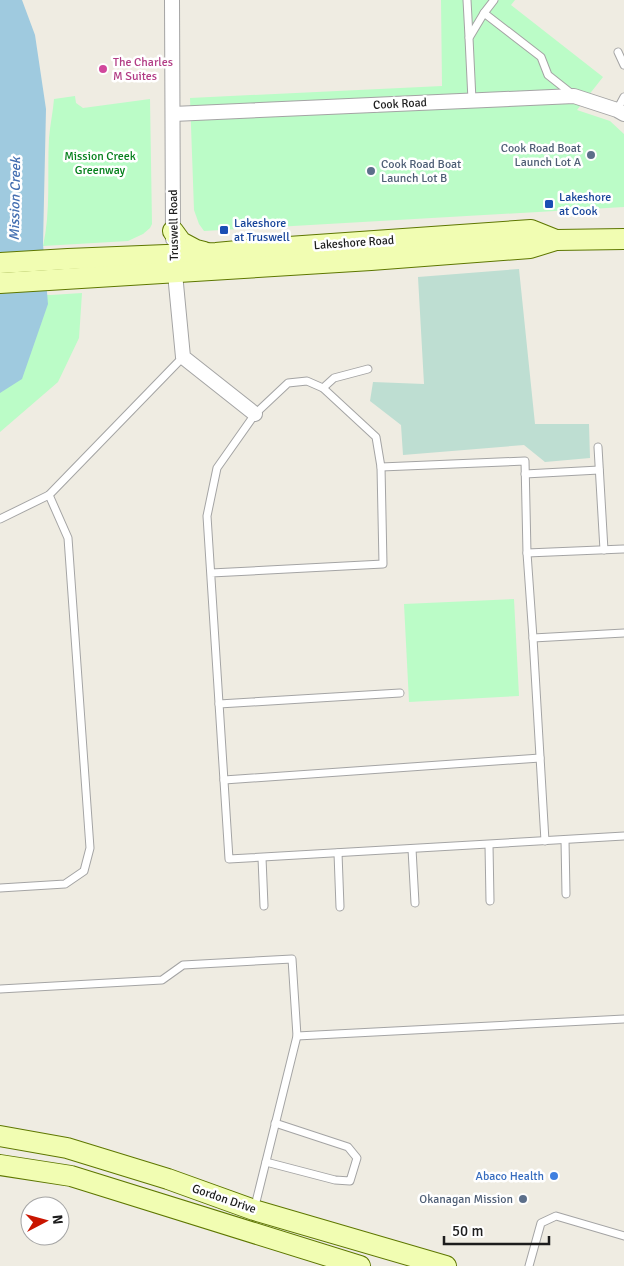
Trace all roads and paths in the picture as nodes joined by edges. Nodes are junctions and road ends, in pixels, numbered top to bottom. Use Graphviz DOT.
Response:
graph roads {
  1 [pos="172,0"];
  2 [pos="467,0"];
  3 [pos="494,0"];
  4 [pos="484,13"];
  5 [pos="469,38"];
  6 [pos="618,52"];
  7 [pos="624,64"];
  8 [pos="574,96"];
  9 [pos="624,97"];
  10 [pos="472,100"];
  11 [pos="621,112"];
  12 [pos="173,114"];
  13 [pos="173,231"];
  14 [pos="622,238"];
  15 [pos="209,253"];
  16 [pos="315,254"];
  17 [pos="0,263"];
  18 [pos="174,263"];
  19 [pos="0,283"];
  20 [pos="183,357"];
  21 [pos="368,370"];
  22 [pos="323,388"];
  23 [pos="255,414"];
  24 [pos="598,447"];
  25 [pos="381,467"];
  26 [pos="599,470"];
  27 [pos="525,474"];
  28 [pos="48,496"];
  29 [pos="0,519"];
  30 [pos="623,549"];
  31 [pos="604,550"];
  32 [pos="527,553"];
  33 [pos="211,572"];
  34 [pos="624,633"];
  35 [pos="533,638"];
  36 [pos="400,693"];
  37 [pos="219,704"];
  38 [pos="540,758"];
  39 [pos="224,780"];
  40 [pos="624,836"];
  41 [pos="565,840"];
  42 [pos="545,841"];
  43 [pos="489,845"];
  44 [pos="412,849"];
  45 [pos="338,853"];
  46 [pos="262,858"];
  47 [pos="0,888"];
  48 [pos="566,894"];
  49 [pos="490,901"];
  50 [pos="415,903"];
  51 [pos="264,906"];
  52 [pos="340,906"];
  53 [pos="0,988"];
  54 [pos="624,1019"];
  55 [pos="297,1036"];
  56 [pos="275,1123"];
  57 [pos="0,1136"];
  58 [pos="266,1162"];
  59 [pos="0,1165"];
  60 [pos="250,1220"];
  61 [pos="624,1236"];
  62 [pos="360,1266"];
  63 [pos="446,1266"];
  64 [pos="529,1266"];
  1 -- 12 [label="street, Truswell Road"];
  2 -- 5 [label="lane"];
  3 -- 4 [label="lane"];
  4 -- 5 [label="lane"];
  4 -- 8 [label="lane"];
  5 -- 10 [label="lane"];
  6 -- 7 [label="lane"];
  8 -- 10 [label="street, Cook Road"];
  8 -- 11 [label="street, Cook Road"];
  9 -- 11 [label="lane"];
  10 -- 12 [label="street, Cook Road"];
  12 -- 13 [label="street, Truswell Road"];
  13 -- 15 [label="main road"];
  13 -- 18 [label="street, Truswell Road"];
  14 -- 16 [label="main road, Lakeshore Road"];
  15 -- 16 [label="main road, Lakeshore Road"];
  15 -- 18 [label="main road, Lakeshore Road"];
  16 -- 18 [label="main road, Lakeshore Road"];
  17 -- 18 [label="main road, Lakeshore Road"];
  18 -- 19 [label="main road, Lakeshore Road"];
  18 -- 20 [label="street, Truswell Road"];
  20 -- 23 [label="street"];
  20 -- 28 [label="lane"];
  21 -- 22 [label="lane"];
  22 -- 23 [label="lane"];
  22 -- 25 [label="lane"];
  23 -- 33 [label="lane"];
  24 -- 26 [label="lane"];
  25 -- 27 [label="lane"];
  25 -- 33 [label="lane"];
  26 -- 27 [label="lane"];
  26 -- 31 [label="lane"];
  27 -- 32 [label="lane"];
  28 -- 29 [label="lane"];
  28 -- 47 [label="lane"];
  30 -- 31 [label="lane"];
  31 -- 32 [label="lane"];
  32 -- 35 [label="lane"];
  33 -- 37 [label="lane"];
  34 -- 35 [label="lane"];
  35 -- 38 [label="lane"];
  36 -- 37 [label="lane"];
  37 -- 39 [label="lane"];
  38 -- 39 [label="lane"];
  38 -- 42 [label="lane"];
  39 -- 46 [label="lane"];
  40 -- 41 [label="lane"];
  41 -- 42 [label="lane"];
  41 -- 48 [label="lane"];
  42 -- 43 [label="lane"];
  43 -- 44 [label="lane"];
  43 -- 49 [label="lane"];
  44 -- 45 [label="lane"];
  44 -- 50 [label="lane"];
  45 -- 46 [label="lane"];
  45 -- 52 [label="lane"];
  46 -- 51 [label="lane"];
  53 -- 55 [label="lane"];
  54 -- 55 [label="lane"];
  55 -- 56 [label="lane"];
  56 -- 58 [label="lane"];
  56 -- 58 [label="lane"];
  57 -- 60 [label="main road, Gordon Drive"];
  58 -- 60 [label="lane"];
  59 -- 60 [label="main road, Gordon Drive"];
  60 -- 62 [label="main road, Gordon Drive"];
  60 -- 63 [label="main road, Gordon Drive"];
  61 -- 64 [label="lane"];
}
